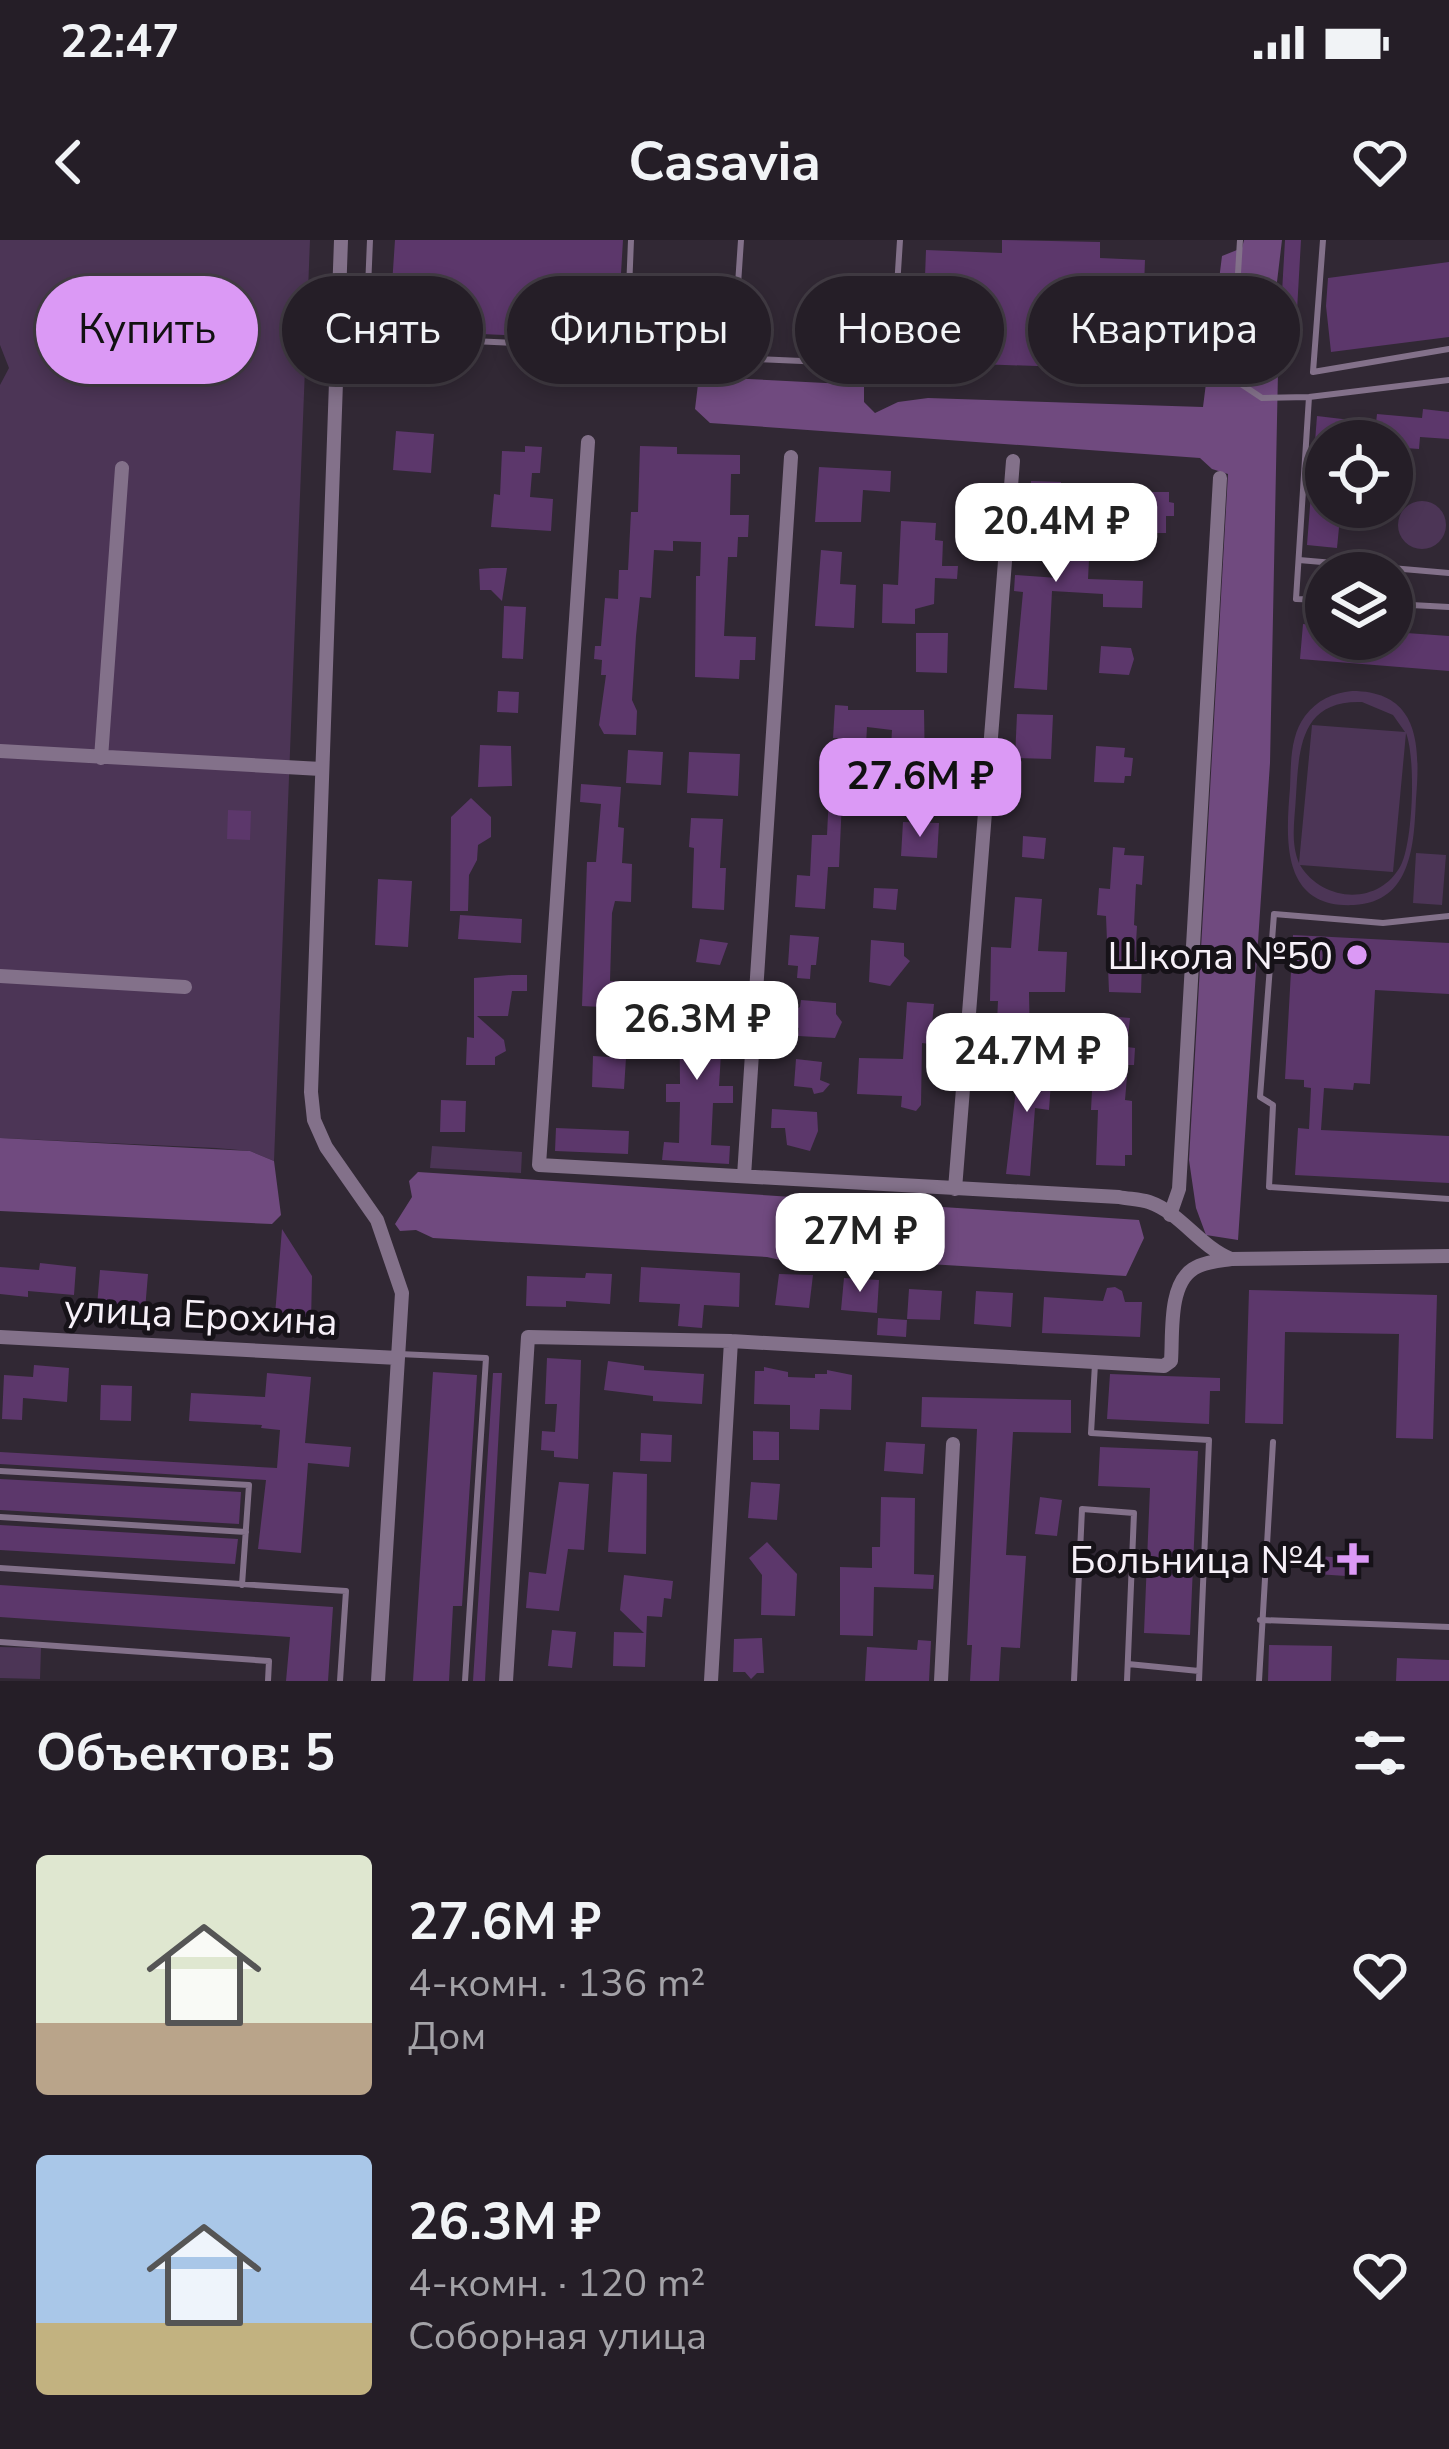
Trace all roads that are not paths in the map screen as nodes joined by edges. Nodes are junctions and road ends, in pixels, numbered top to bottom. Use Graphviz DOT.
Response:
graph roads {
  1 [pos="341,240"];
  2 [pos="370,240"];
  3 [pos="631,240"];
  4 [pos="741,240"];
  5 [pos="900,240"];
  6 [pos="1240,240"];
  7 [pos="1323,240"];
  8 [pos="1449,350"];
  9 [pos="1449,380"];
  10 [pos="1309,397"];
  11 [pos="588,442"];
  12 [pos="791,457"];
  13 [pos="1013,460"];
  14 [pos="122,468"];
  15 [pos="1220,478"];
  16 [pos="1299,560"];
  17 [pos="1449,573"];
  18 [pos="1305,600"];
  19 [pos="1413,605"];
  20 [pos="1449,607"];
  21 [pos="0,751"];
  22 [pos="101,758"];
  23 [pos="321,770"];
  24 [pos="1449,916"];
  25 [pos="0,976"];
  26 [pos="184,987"];
  27 [pos="744,1176"];
  28 [pos="955,1189"];
  29 [pos="1449,1199"];
  30 [pos="1170,1215"];
  31 [pos="1449,1256"];
  32 [pos="1231,1259"];
  33 [pos="0,1337"];
  34 [pos="731,1341"];
  35 [pos="398,1356"];
  36 [pos="1095,1364"];
  37 [pos="1273,1442"];
  38 [pos="952,1444"];
  39 [pos="0,1471"];
  40 [pos="0,1517"];
  41 [pos="246,1532"];
  42 [pos="0,1568"];
  43 [pos="242,1585"];
  44 [pos="1260,1620"];
  45 [pos="1449,1627"];
  46 [pos="0,1642"];
  47 [pos="1128,1664"];
  48 [pos="1199,1671"];
  49 [pos="268,1681"];
  50 [pos="340,1681"];
  51 [pos="378,1681"];
  52 [pos="465,1681"];
  53 [pos="506,1681"];
  54 [pos="711,1681"];
  55 [pos="941,1681"];
  56 [pos="1074,1681"];
  57 [pos="1127,1681"];
  58 [pos="1199,1681"];
  59 [pos="1259,1681"];
  1 -- 23 [label="street"];
  2 -- 3 [label="lane"];
  4 -- 5 [label="lane"];
  6 -- 10 [label="lane"];
  7 -- 8 [label="lane"];
  9 -- 10 [label="lane"];
  10 -- 16 [label="lane"];
  11 -- 27 [label="street"];
  12 -- 27 [label="street"];
  13 -- 28 [label="street"];
  14 -- 22 [label="street"];
  15 -- 30 [label="street"];
  16 -- 17 [label="lane"];
  16 -- 18 [label="lane"];
  19 -- 20 [label="lane"];
  21 -- 22 [label="street"];
  22 -- 23 [label="street"];
  23 -- 35 [label="street"];
  24 -- 29 [label="lane"];
  25 -- 26 [label="street"];
  27 -- 28 [label="street"];
  28 -- 30 [label="street"];
  30 -- 32 [label="street"];
  31 -- 32 [label="street"];
  32 -- 36 [label="street"];
  33 -- 35 [label="street, улица Ерохина"];
  34 -- 36 [label="street"];
  34 -- 53 [label="street"];
  34 -- 54 [label="street"];
  35 -- 51 [label="street"];
  35 -- 52 [label="lane"];
  36 -- 48 [label="lane"];
  37 -- 44 [label="lane"];
  38 -- 55 [label="street"];
  39 -- 41 [label="lane"];
  40 -- 41 [label="lane"];
  41 -- 43 [label="lane"];
  42 -- 43 [label="lane"];
  43 -- 50 [label="lane"];
  44 -- 45 [label="lane"];
  44 -- 59 [label="lane"];
  46 -- 49 [label="lane"];
  47 -- 48 [label="lane"];
  47 -- 56 [label="lane"];
  47 -- 57 [label="lane"];
  48 -- 58 [label="lane"];
}
